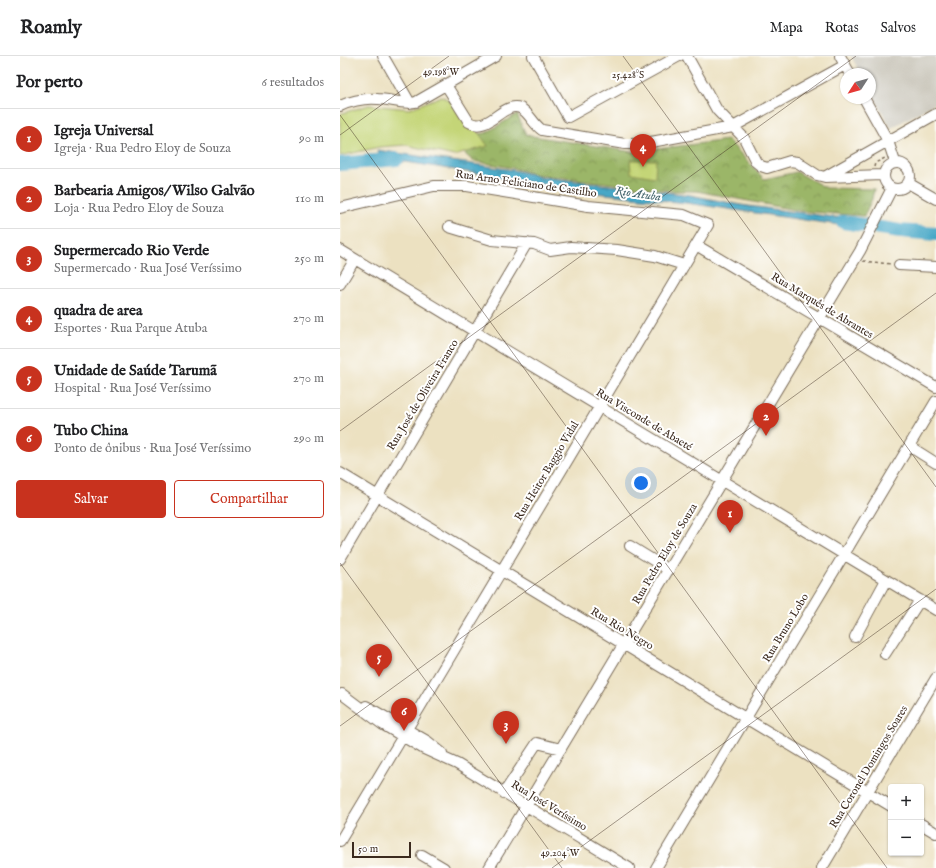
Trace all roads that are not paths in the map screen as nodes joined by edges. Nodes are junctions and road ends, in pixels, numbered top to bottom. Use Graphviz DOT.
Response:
graph roads {
  1 [pos="383,56"];
  2 [pos="496,56"];
  3 [pos="533,56"];
  4 [pos="679,56"];
  5 [pos="687,56"];
  6 [pos="845,65"];
  7 [pos="446,85"];
  8 [pos="410,103"];
  9 [pos="867,104"];
  10 [pos="340,106"];
  11 [pos="936,114"];
  12 [pos="568,117"];
  13 [pos="733,127"];
  14 [pos="561,134"];
  15 [pos="888,141"];
  16 [pos="893,159"];
  17 [pos="878,175"];
  18 [pos="825,177"];
  19 [pos="908,183"];
  20 [pos="892,188"];
  21 [pos="936,200"];
  22 [pos="340,208"];
  23 [pos="708,225"];
  24 [pos="449,227"];
  25 [pos="527,243"];
  26 [pos="696,245"];
  27 [pos="340,250"];
  28 [pos="355,259"];
  29 [pos="684,265"];
  30 [pos="899,265"];
  31 [pos="936,267"];
  32 [pos="340,284"];
  33 [pos="820,318"];
  34 [pos="475,332"];
  35 [pos="936,387"];
  36 [pos="936,400"];
  37 [pos="599,407"];
  38 [pos="909,446"];
  39 [pos="936,463"];
  40 [pos="341,475"];
  41 [pos="722,481"];
  42 [pos="378,495"];
  43 [pos="630,546"];
  44 [pos="844,554"];
  45 [pos="340,559"];
  46 [pos="502,570"];
  47 [pos="669,570"];
  48 [pos="886,580"];
  49 [pos="920,600"];
  50 [pos="936,610"];
  51 [pos="855,637"];
  52 [pos="624,644"];
  53 [pos="885,654"];
  54 [pos="936,678"];
  55 [pos="341,694"];
  56 [pos="746,718"];
  57 [pos="405,732"];
  58 [pos="561,748"];
  59 [pos="868,792"];
  60 [pos="504,793"];
  61 [pos="888,804"];
  62 [pos="527,806"];
  63 [pos="924,826"];
  64 [pos="936,833"];
  65 [pos="340,841"];
  66 [pos="422,855"];
  67 [pos="444,868"];
  68 [pos="490,868"];
  69 [pos="629,868"];
  70 [pos="656,868"];
  71 [pos="822,868"];
  1 -- 8 [label="street"];
  2 -- 7 [label="street"];
  3 -- 12 [label="street"];
  4 -- 12 [label="street"];
  5 -- 13 [label="street"];
  6 -- 13 [label="street"];
  7 -- 8 [label="street"];
  7 -- 14 [label="street"];
  8 -- 10 [label="street"];
  9 -- 15 [label="street"];
  11 -- 15 [label="street"];
  12 -- 14 [label="street"];
  13 -- 14 [label="street"];
  13 -- 18 [label="street"];
  15 -- 16 [label="street"];
  15 -- 18 [label="street"];
  16 -- 17 [label="street"];
  16 -- 19 [label="street"];
  17 -- 18 [label="street"];
  17 -- 20 [label="street"];
  19 -- 20 [label="street"];
  19 -- 21 [label="street"];
  20 -- 33 [label="street, Rua Pedro Eloy de Souza"];
  22 -- 23 [label="street, Rua Arno Feliciano de Castilho"];
  23 -- 26 [label="street, Rua Heitor Baggio Vidal"];
  24 -- 25 [label="street"];
  25 -- 29 [label="street"];
  25 -- 34 [label="street, Rua José de Oliveira Franco"];
  26 -- 29 [label="street, Rua Heitor Baggio Vidal"];
  26 -- 33 [label="street, Rua Marquês de Abrantes"];
  27 -- 28 [label="street, Rua Visconde de Abaeté"];
  28 -- 32 [label="street"];
  28 -- 34 [label="street, Rua Visconde de Abaeté"];
  29 -- 37 [label="street, Rua Heitor Baggio Vidal"];
  30 -- 31 [label="street"];
  33 -- 35 [label="street, Rua Marquês de Abrantes"];
  33 -- 41 [label="street, Rua Pedro Eloy de Souza"];
  34 -- 37 [label="street, Rua Visconde de Abaeté"];
  34 -- 42 [label="street, Rua José de Oliveira Franco"];
  36 -- 38 [label="street, Rua Bruno Lobo"];
  37 -- 41 [label="street, Rua Visconde de Abaeté"];
  37 -- 46 [label="street, Rua Heitor Baggio Vidal"];
  38 -- 39 [label="street"];
  38 -- 44 [label="street, Rua Bruno Lobo"];
  40 -- 42 [label="street, Rua Rio Negro"];
  41 -- 44 [label="street, Rua Visconde de Abaeté"];
  41 -- 47 [label="street, Rua Pedro Eloy de Souza"];
  42 -- 45 [label="street, Rua José de Oliveira Franco"];
  42 -- 46 [label="street, Rua Rio Negro"];
  43 -- 47 [label="street"];
  44 -- 48 [label="street, Rua Visconde de Abaeté"];
  44 -- 56 [label="street, Rua Bruno Lobo"];
  46 -- 52 [label="street, Rua Rio Negro"];
  46 -- 57 [label="street, Rua Heitor Baggio Vidal"];
  47 -- 52 [label="street, Rua Pedro Eloy de Souza"];
  48 -- 49 [label="street, Rua Visconde de Abaeté"];
  48 -- 51 [label="street"];
  49 -- 50 [label="street, Rua Visconde de Abaeté"];
  49 -- 53 [label="street"];
  52 -- 56 [label="street, Rua Rio Negro"];
  52 -- 58 [label="street, Rua Pedro Eloy de Souza"];
  54 -- 59 [label="street, Rua Coronel Domingos Soares"];
  55 -- 57 [label="street, Rua José Veríssimo"];
  56 -- 59 [label="street, Rua Rio Negro"];
  56 -- 70 [label="street, Rua Bruno Lobo"];
  57 -- 60 [label="street, Rua José Veríssimo"];
  57 -- 65 [label="street, Rua Heitor Baggio Vidal"];
  58 -- 60 [label="street"];
  58 -- 62 [label="street, Rua Pedro Eloy de Souza"];
  59 -- 61 [label="street, Rua Rio Negro"];
  59 -- 71 [label="street, Rua Coronel Domingos Soares"];
  60 -- 62 [label="street, Rua José Veríssimo"];
  62 -- 68 [label="street, Rua Pedro Eloy de Souza"];
  62 -- 69 [label="street, Rua José Veríssimo"];
  63 -- 64 [label="street"];
  66 -- 67 [label="street"];
}
